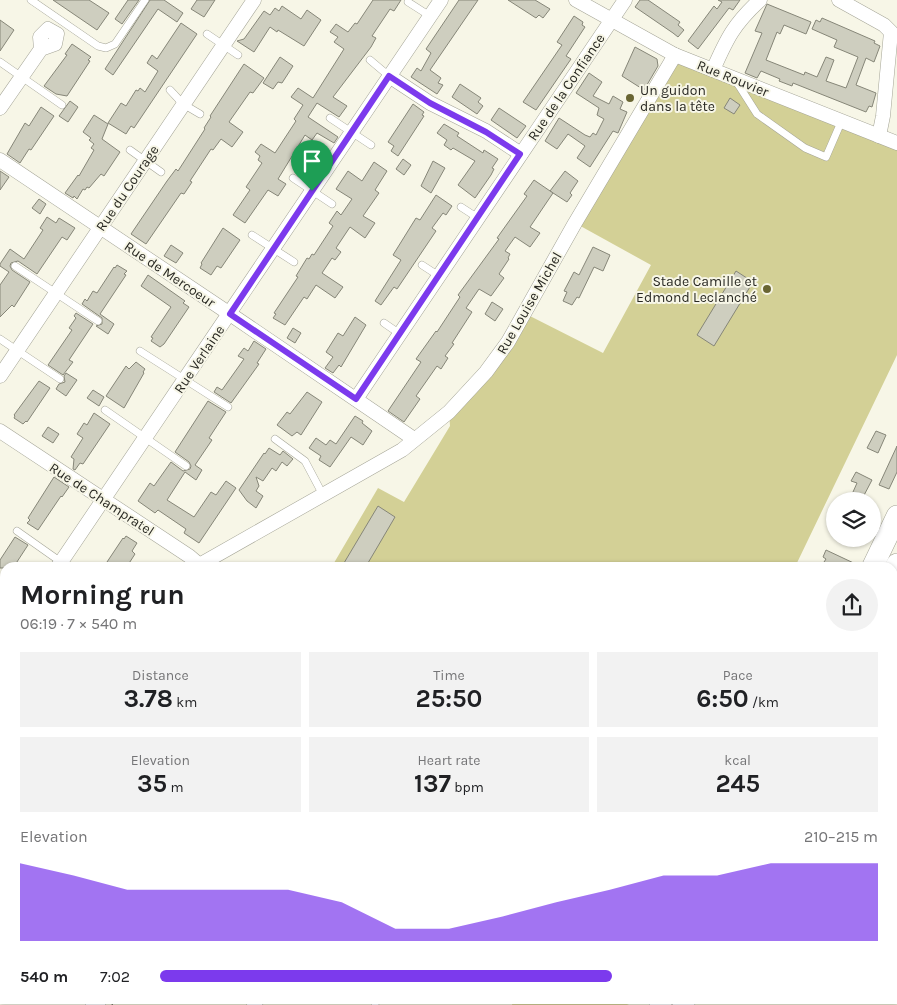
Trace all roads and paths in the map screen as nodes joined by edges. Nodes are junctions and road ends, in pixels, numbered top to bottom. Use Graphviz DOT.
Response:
graph roads {
  1 [pos="30,0"];
  2 [pos="145,0"];
  3 [pos="254,0"];
  4 [pos="441,0"];
  5 [pos="576,0"];
  6 [pos="625,0"];
  7 [pos="760,0"];
  8 [pos="839,0"];
  9 [pos="408,2"];
  10 [pos="430,16"];
  11 [pos="612,20"];
  12 [pos="207,34"];
  13 [pos="223,46"];
  14 [pos="41,49"];
  15 [pos="238,55"];
  16 [pos="675,55"];
  17 [pos="370,60"];
  18 [pos="0,62"];
  19 [pos="713,70"];
  20 [pos="389,76"];
  21 [pos="22,77"];
  22 [pos="735,79"];
  23 [pos="170,90"];
  24 [pos="183,104"];
  25 [pos="62,105"];
  26 [pos="0,108"];
  27 [pos="200,114"];
  28 [pos="330,118"];
  29 [pos="842,120"];
  30 [pos="351,132"];
  31 [pos="879,136"];
  32 [pos="897,143"];
  33 [pos="370,145"];
  34 [pos="130,150"];
  35 [pos="520,154"];
  36 [pos="0,160"];
  37 [pos="145,161"];
  38 [pos="161,172"];
  39 [pos="293,178"];
  40 [pos="312,191"];
  41 [pos="332,204"];
  42 [pos="461,206"];
  43 [pos="478,218"];
  44 [pos="100,228"];
  45 [pos="252,235"];
  46 [pos="273,249"];
  47 [pos="294,262"];
  48 [pos="422,265"];
  49 [pos="15,266"];
  50 [pos="438,276"];
  51 [pos="56,293"];
  52 [pos="230,314"];
  53 [pos="98,320"];
  54 [pos="384,323"];
  55 [pos="400,334"];
  56 [pos="0,340"];
  57 [pos="17,351"];
  58 [pos="140,351"];
  59 [pos="0,376"];
  60 [pos="60,379"];
  61 [pos="185,380"];
  62 [pos="356,399"];
  63 [pos="228,407"];
  64 [pos="105,410"];
  65 [pos="0,431"];
  66 [pos="146,438"];
  67 [pos="275,439"];
  68 [pos="414,439"];
  69 [pos="186,466"];
  70 [pos="323,495"];
  71 [pos="103,501"];
  72 [pos="897,516"];
  73 [pos="17,531"];
  74 [pos="55,562"];
  75 [pos="61,562"];
  76 [pos="193,562"];
  77 [pos="206,562"];
  78 [pos="875,562"];
  1 -- 2 [label="lane"];
  3 -- 13 [label="street, Rue du Courage"];
  4 -- 10 [label="street, Rue Verlaine"];
  5 -- 11 [label="street, Rue Rouvier"];
  6 -- 11 [label="street, Rue de la Confiance"];
  7 -- 19 [label="street"];
  8 -- 31 [label="street"];
  9 -- 10 [label="lane"];
  10 -- 20 [label="street, Rue Verlaine"];
  11 -- 16 [label="street, Rue Rouvier"];
  11 -- 35 [label="street, Rue de la Confiance"];
  12 -- 13 [label="lane"];
  13 -- 15 [label="lane"];
  13 -- 24 [label="street, Rue du Courage"];
  14 -- 21 [label="street"];
  16 -- 19 [label="street, Rue Rouvier"];
  16 -- 68 [label="street, Rue Louise Michel"];
  17 -- 20 [label="lane"];
  18 -- 21 [label="lane"];
  19 -- 22 [label="street, Rue Rouvier"];
  20 -- 30 [label="street, Rue Verlaine"];
  20 -- 35 [label="street"];
  21 -- 25 [label="lane"];
  21 -- 26 [label="street"];
  22 -- 29 [label="street, Rue Rouvier"];
  22 -- 29 [label="lane"];
  23 -- 24 [label="lane"];
  24 -- 27 [label="lane"];
  24 -- 37 [label="street, Rue du Courage"];
  28 -- 30 [label="lane"];
  29 -- 31 [label="street, Rue Rouvier"];
  30 -- 33 [label="lane"];
  30 -- 40 [label="street, Rue Verlaine"];
  31 -- 32 [label="street, Rue Rouvier"];
  34 -- 37 [label="lane"];
  35 -- 43 [label="street, Rue de la Confiance"];
  36 -- 44 [label="street, Rue de Mercoeur"];
  37 -- 38 [label="lane"];
  37 -- 44 [label="street, Rue du Courage"];
  39 -- 40 [label="lane"];
  40 -- 41 [label="lane"];
  40 -- 46 [label="street, Rue Verlaine"];
  42 -- 43 [label="lane"];
  43 -- 50 [label="street, Rue de la Confiance"];
  44 -- 51 [label="street, Rue du Courage"];
  44 -- 52 [label="street, Rue de Mercoeur"];
  45 -- 46 [label="lane"];
  46 -- 47 [label="lane"];
  46 -- 52 [label="street, Rue Verlaine"];
  48 -- 50 [label="lane"];
  49 -- 51 [label="lane"];
  50 -- 55 [label="street, Rue de la Confiance"];
  51 -- 53 [label="lane"];
  51 -- 57 [label="street, Rue du Courage"];
  52 -- 61 [label="street, Rue Verlaine"];
  52 -- 62 [label="street, Rue de Mercoeur"];
  54 -- 55 [label="lane"];
  55 -- 62 [label="street, Rue de la Confiance"];
  56 -- 57 [label="lane"];
  57 -- 59 [label="street, Rue du Courage"];
  57 -- 60 [label="lane"];
  58 -- 61 [label="lane"];
  61 -- 63 [label="lane"];
  61 -- 66 [label="street, Rue Verlaine"];
  62 -- 68 [label="street, Rue de Mercoeur"];
  64 -- 66 [label="lane"];
  65 -- 71 [label="street, Rue de Champratel"];
  66 -- 69 [label="lane"];
  66 -- 71 [label="street, Rue Verlaine"];
  67 -- 70 [label="lane"];
  68 -- 70 [label="street, Rue Louise Michel"];
  70 -- 77 [label="street, Rue Louise Michel"];
  71 -- 75 [label="street, Rue Verlaine"];
  71 -- 76 [label="street, Rue de Champratel"];
  72 -- 78 [label="main road"];
  73 -- 74 [label="lane"];
}
